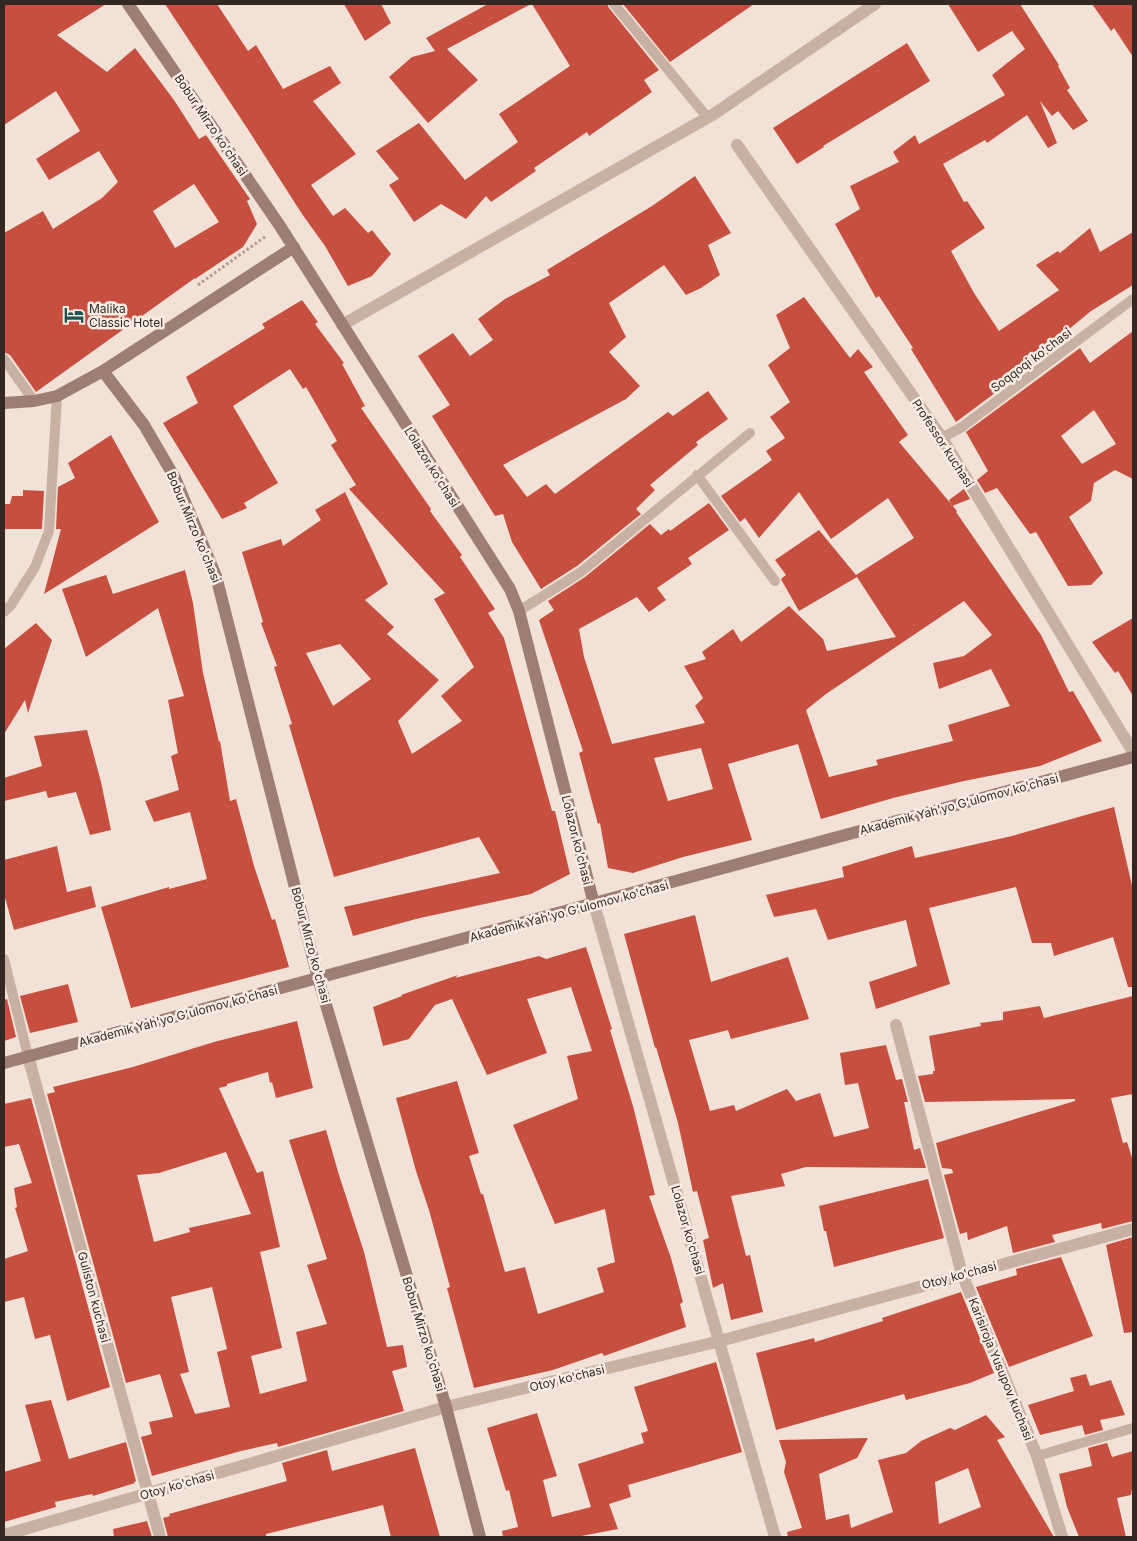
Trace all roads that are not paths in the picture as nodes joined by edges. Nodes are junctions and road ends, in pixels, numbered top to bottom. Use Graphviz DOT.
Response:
graph roads {
  1 [pos="128,4"];
  2 [pos="614,4"];
  3 [pos="875,4"];
  4 [pos="707,118"];
  5 [pos="737,145"];
  6 [pos="294,247"];
  7 [pos="1133,299"];
  8 [pos="342,324"];
  9 [pos="4,359"];
  10 [pos="103,371"];
  11 [pos="58,396"];
  12 [pos="34,401"];
  13 [pos="4,403"];
  14 [pos="750,433"];
  15 [pos="942,438"];
  16 [pos="698,475"];
  17 [pos="775,581"];
  18 [pos="519,611"];
  19 [pos="4,612"];
  20 [pos="1133,752"];
  21 [pos="1133,757"];
  22 [pos="594,904"];
  23 [pos="4,959"];
  24 [pos="318,978"];
  25 [pos="896,1025"];
  26 [pos="28,1056"];
  27 [pos="4,1063"];
  28 [pos="1133,1229"];
  29 [pos="962,1274"];
  30 [pos="720,1341"];
  31 [pos="446,1407"];
  32 [pos="1133,1428"];
  33 [pos="1037,1456"];
  34 [pos="148,1493"];
  35 [pos="4,1535"];
  36 [pos="160,1537"];
  37 [pos="480,1537"];
  38 [pos="775,1537"];
  39 [pos="1062,1537"];
  1 -- 6 [label="street, Bobur Mirzo ko'chasi"];
  2 -- 4 [label="lane"];
  3 -- 4 [label="street"];
  4 -- 8 [label="street"];
  5 -- 15 [label="street, Professor kuchasi"];
  6 -- 8 [label="street, Lolazor ko'chasi"];
  6 -- 10 [label="street"];
  7 -- 15 [label="lane, Soqqoqi ko'chasi"];
  8 -- 18 [label="street, Lolazor ko'chasi"];
  9 -- 12 [label="lane"];
  10 -- 11 [label="street"];
  10 -- 24 [label="street, Bobur Mirzo ko'chasi"];
  11 -- 12 [label="street"];
  11 -- 19 [label="lane"];
  12 -- 13 [label="street"];
  14 -- 16 [label="lane"];
  15 -- 20 [label="street, Professor kuchasi"];
  16 -- 17 [label="lane"];
  16 -- 18 [label="lane"];
  18 -- 22 [label="street, Lolazor ko'chasi"];
  21 -- 22 [label="street, Akademik Yah'yo G'ulomov ko'chasi"];
  22 -- 24 [label="street, Akademik Yah'yo G'ulomov ko'chasi"];
  22 -- 30 [label="street, Lolazor ko'chasi"];
  23 -- 26 [label="lane"];
  24 -- 26 [label="street, Akademik Yah'yo G'ulomov ko'chasi"];
  24 -- 31 [label="street, Bobur Mirzo ko'chasi"];
  25 -- 29 [label="street, Karisiroja Yusupov kuchasi"];
  26 -- 27 [label="street, Akademik Yah'yo G'ulomov ko'chasi"];
  26 -- 34 [label="street, Guliston kuchasi"];
  28 -- 29 [label="street, Otoy ko'chasi"];
  29 -- 30 [label="street, Otoy ko'chasi"];
  29 -- 33 [label="street, Karisiroja Yusupov kuchasi"];
  30 -- 31 [label="street, Otoy ko'chasi"];
  30 -- 38 [label="street, Lolazor ko'chasi"];
  31 -- 34 [label="street, Otoy ko'chasi"];
  31 -- 37 [label="street, Bobur Mirzo ko'chasi"];
  32 -- 33 [label="lane"];
  33 -- 39 [label="street, Karisiroja Yusupov kuchasi"];
  34 -- 35 [label="street, Otoy ko'chasi"];
  34 -- 36 [label="street, Guliston kuchasi"];
}
